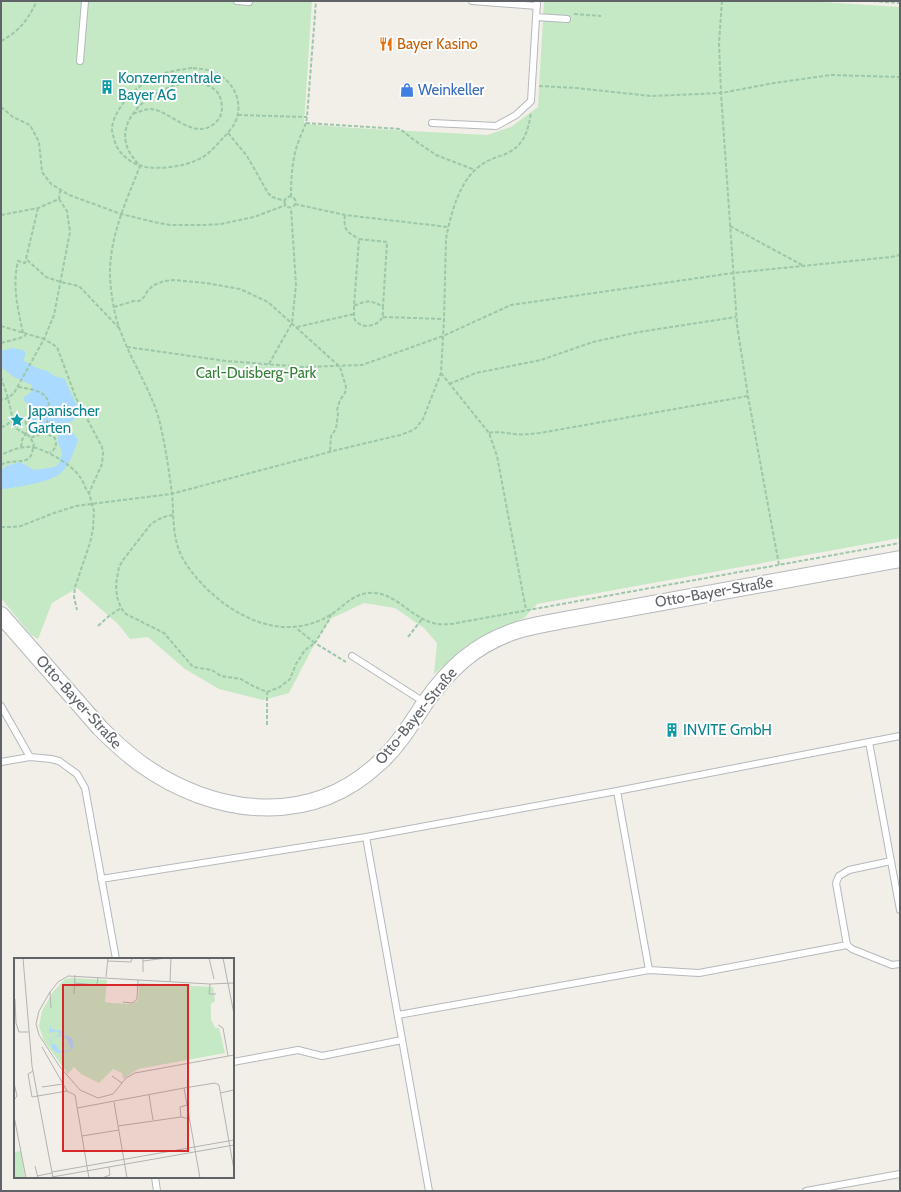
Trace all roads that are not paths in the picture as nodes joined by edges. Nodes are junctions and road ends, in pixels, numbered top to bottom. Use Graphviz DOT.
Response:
graph roads {
  1 [pos="85,1"];
  2 [pos="237,1"];
  3 [pos="249,1"];
  4 [pos="472,1"];
  5 [pos="537,4"];
  6 [pos="536,17"];
  7 [pos="567,18"];
  8 [pos="80,61"];
  9 [pos="432,124"];
  10 [pos="900,559"];
  11 [pos="1,615"];
  12 [pos="352,656"];
  13 [pos="425,703"];
  14 [pos="2,709"];
  15 [pos="900,736"];
  16 [pos="868,742"];
  17 [pos="30,757"];
  18 [pos="1,762"];
  19 [pos="617,791"];
  20 [pos="366,837"];
  21 [pos="891,861"];
  22 [pos="101,879"];
  23 [pos="900,910"];
  24 [pos="847,945"];
  25 [pos="116,958"];
  26 [pos="900,964"];
  27 [pos="649,970"];
  28 [pos="398,1015"];
  29 [pos="402,1040"];
  30 [pos="234,1062"];
  31 [pos="900,1174"];
  32 [pos="155,1178"];
  33 [pos="157,1191"];
  34 [pos="429,1191"];
  35 [pos="806,1191"];
  1 -- 8 [label="lane"];
  2 -- 3 [label="lane"];
  4 -- 5 [label="lane"];
  5 -- 6 [label="lane"];
  6 -- 7 [label="lane"];
  6 -- 9 [label="lane"];
  10 -- 13 [label="street, Otto-Bayer-Straße"];
  11 -- 13 [label="street, Otto-Bayer-Straße"];
  12 -- 13 [label="lane"];
  14 -- 17 [label="lane"];
  15 -- 16 [label="lane"];
  16 -- 19 [label="lane"];
  16 -- 21 [label="lane"];
  17 -- 18 [label="lane"];
  17 -- 22 [label="lane"];
  19 -- 20 [label="lane"];
  19 -- 27 [label="lane"];
  20 -- 22 [label="lane"];
  20 -- 28 [label="lane"];
  21 -- 23 [label="lane"];
  21 -- 24 [label="lane"];
  22 -- 25 [label="lane"];
  24 -- 26 [label="lane"];
  24 -- 27 [label="lane"];
  27 -- 28 [label="lane"];
  28 -- 29 [label="lane"];
  29 -- 30 [label="lane"];
  29 -- 34 [label="lane"];
  31 -- 35 [label="lane"];
  32 -- 33 [label="lane"];
}
